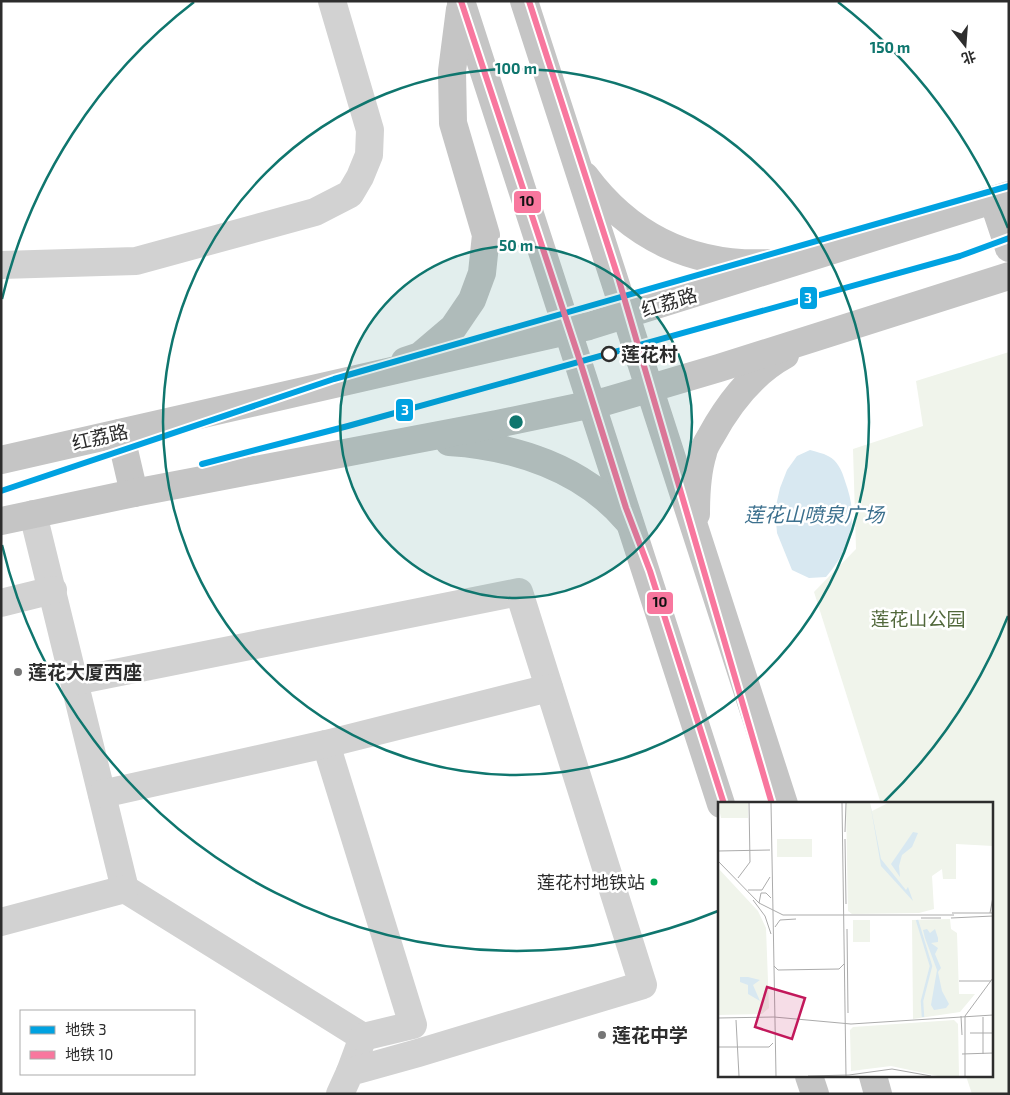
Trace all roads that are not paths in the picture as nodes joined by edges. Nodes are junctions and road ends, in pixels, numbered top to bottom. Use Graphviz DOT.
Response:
graph roads {
  1 [pos="332,1"];
  2 [pos="524,1"];
  3 [pos="461,2"];
  4 [pos="578,165"];
  5 [pos="1001,198"];
  6 [pos="1009,248"];
  7 [pos="819,255"];
  8 [pos="1,266"];
  9 [pos="1009,276"];
  10 [pos="626,316"];
  11 [pos="568,332"];
  12 [pos="817,337"];
  13 [pos="346,382"];
  14 [pos="650,389"];
  15 [pos="591,404"];
  16 [pos="120,433"];
  17 [pos="380,445"];
  18 [pos="1,460"];
  19 [pos="134,493"];
  20 [pos="33,514"];
  21 [pos="1,521"];
  22 [pos="630,523"];
  23 [pos="697,535"];
  24 [pos="53,590"];
  25 [pos="1,603"];
  26 [pos="74,681"];
  27 [pos="549,688"];
  28 [pos="326,744"];
  29 [pos="102,794"];
  30 [pos="720,802"];
  31 [pos="783,802"];
  32 [pos="125,889"];
  33 [pos="1,922"];
  34 [pos="364,1037"];
  35 [pos="810,1078"];
  36 [pos="874,1078"];
  37 [pos="345,1083"];
  38 [pos="815,1094"];
  39 [pos="878,1094"];
  1 -- 8 [label="street"];
  2 -- 4 [label="main road"];
  3 -- 11 [label="main road"];
  3 -- 13 [label="main road"];
  4 -- 7 [label="main road"];
  4 -- 10 [label="main road"];
  5 -- 6 [label="main road"];
  5 -- 7 [label="main road, 红荔路"];
  7 -- 10 [label="main road, 红荔路"];
  9 -- 12 [label="main road"];
  10 -- 11 [label="main road, 红荔路"];
  10 -- 14 [label="main road"];
  11 -- 13 [label="main road, 红荔路"];
  11 -- 15 [label="main road"];
  12 -- 14 [label="main road"];
  12 -- 23 [label="main road"];
  13 -- 16 [label="main road, 红荔路"];
  14 -- 15 [label="main road"];
  14 -- 23 [label="main road"];
  15 -- 17 [label="main road"];
  15 -- 22 [label="main road"];
  16 -- 18 [label="main road, 红荔路"];
  16 -- 19 [label="main road"];
  17 -- 19 [label="main road"];
  17 -- 22 [label="main road"];
  19 -- 20 [label="main road"];
  20 -- 21 [label="main road"];
  20 -- 24 [label="street"];
  22 -- 30 [label="main road"];
  23 -- 31 [label="main road"];
  24 -- 25 [label="street"];
  24 -- 26 [label="street"];
  26 -- 27 [label="street"];
  26 -- 29 [label="street"];
  27 -- 28 [label="street"];
  27 -- 37 [label="street"];
  28 -- 29 [label="street"];
  28 -- 34 [label="street"];
  29 -- 32 [label="street"];
  32 -- 33 [label="street"];
  32 -- 34 [label="street"];
  34 -- 37 [label="street"];
  35 -- 38 [label="main road"];
  36 -- 39 [label="main road"];
}
